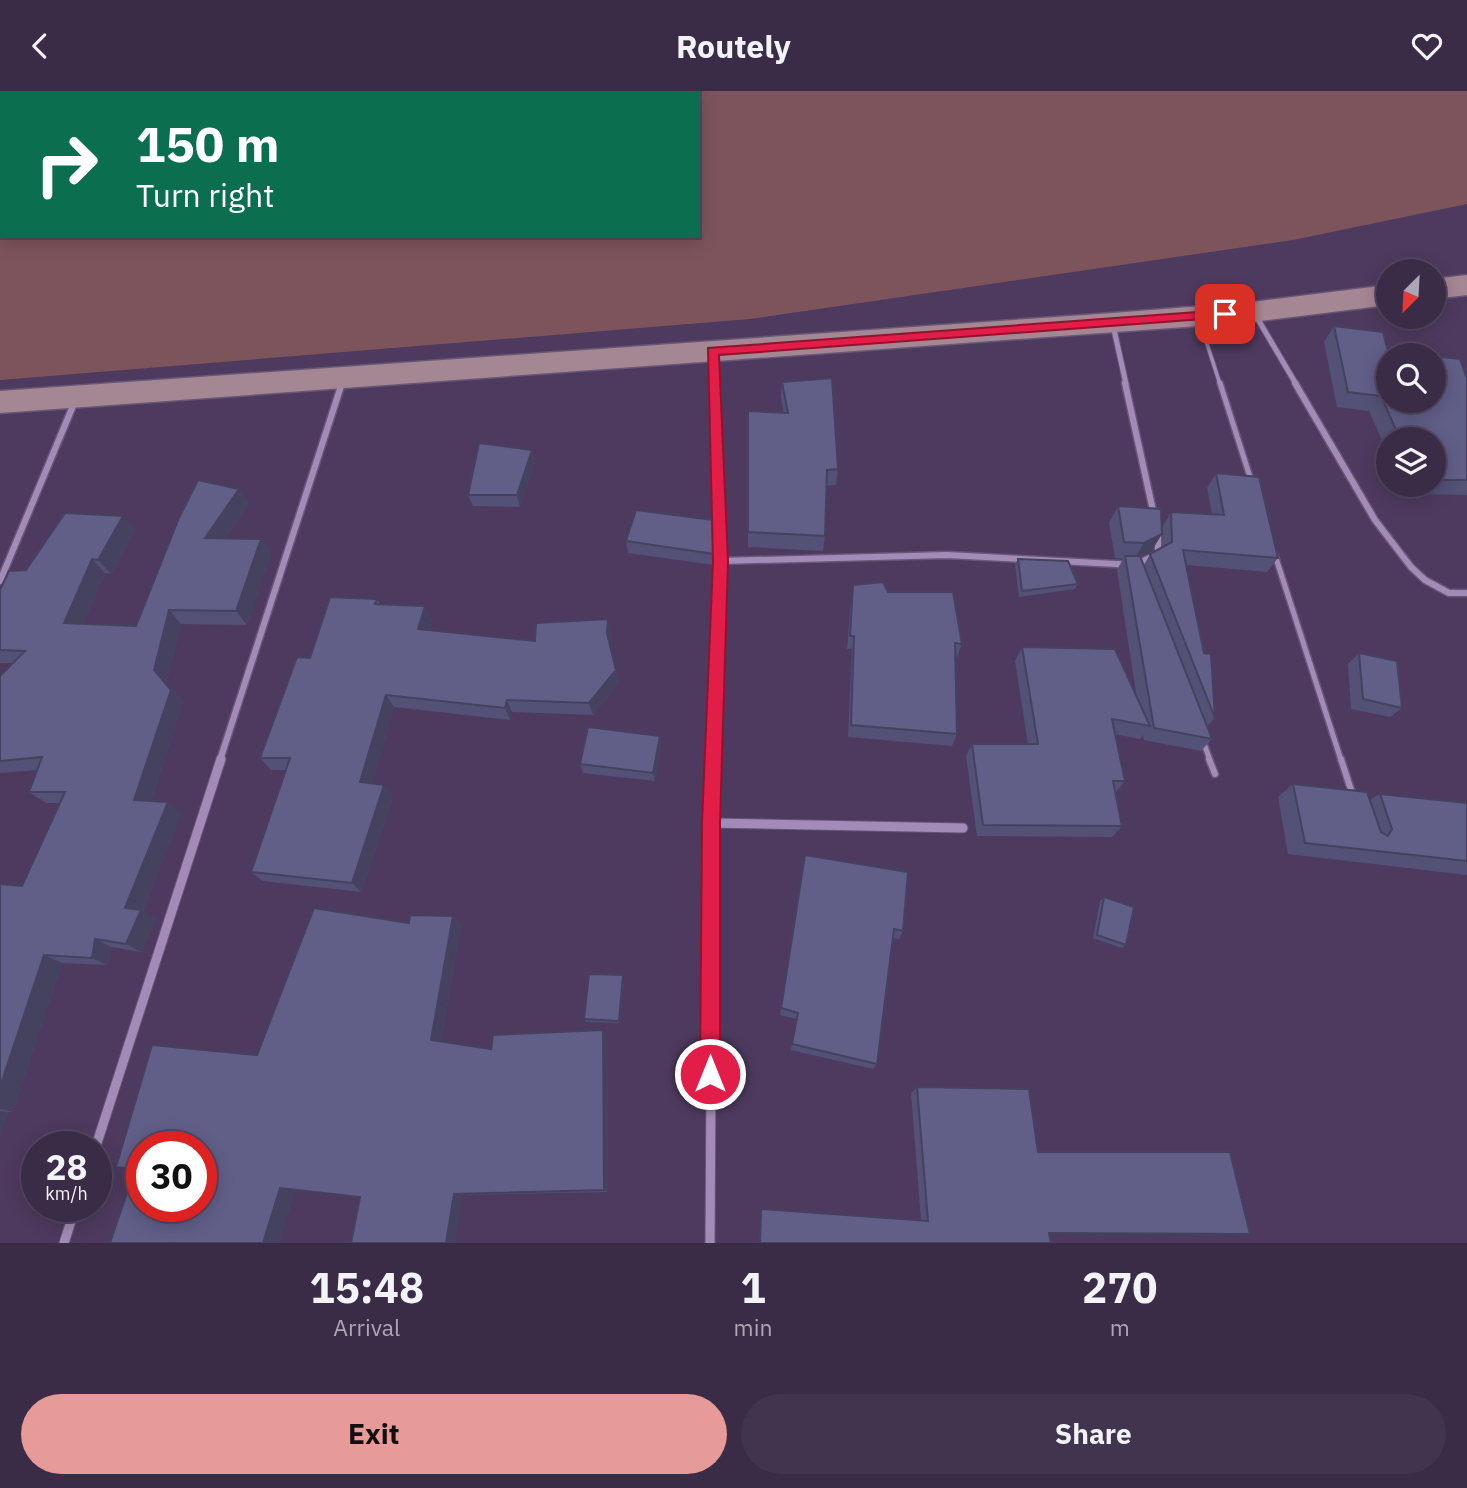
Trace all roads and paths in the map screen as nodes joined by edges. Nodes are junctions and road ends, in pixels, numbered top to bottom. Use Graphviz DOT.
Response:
graph roads {
  1 [pos="1467,285"];
  2 [pos="1446,287"];
  3 [pos="1376,297"];
  4 [pos="1253,312"];
  5 [pos="1198,316"];
  6 [pos="1113,323"];
  7 [pos="713,351"];
  8 [pos="344,377"];
  9 [pos="77,397"];
  10 [pos="0,402"];
  11 [pos="1253,487"];
  12 [pos="1275,553"];
  13 [pos="720,561"];
  14 [pos="1135,565"];
  15 [pos="1140,578"];
  16 [pos="0,580"];
  17 [pos="1467,593"];
  18 [pos="1200,734"];
  19 [pos="1215,774"];
  20 [pos="1356,802"];
  21 [pos="711,823"];
  22 [pos="962,828"];
  23 [pos="101,1131"];
  24 [pos="71,1222"];
  25 [pos="64,1243"];
  26 [pos="710,1243"];
  1 -- 2 [label="street"];
  3 -- 4 [label="street"];
  4 -- 5 [label="street"];
  4 -- 17 [label="street"];
  5 -- 6 [label="street"];
  5 -- 11 [label="lane"];
  6 -- 7 [label="street"];
  6 -- 14 [label="street"];
  7 -- 8 [label="street"];
  7 -- 13 [label="street"];
  8 -- 9 [label="street"];
  8 -- 23 [label="street"];
  9 -- 10 [label="street"];
  9 -- 16 [label="street"];
  12 -- 20 [label="lane"];
  13 -- 14 [label="street"];
  13 -- 21 [label="street"];
  14 -- 15 [label="lane"];
  18 -- 19 [label="lane"];
  21 -- 22 [label="street"];
  21 -- 26 [label="street"];
  24 -- 25 [label="street"];
}
